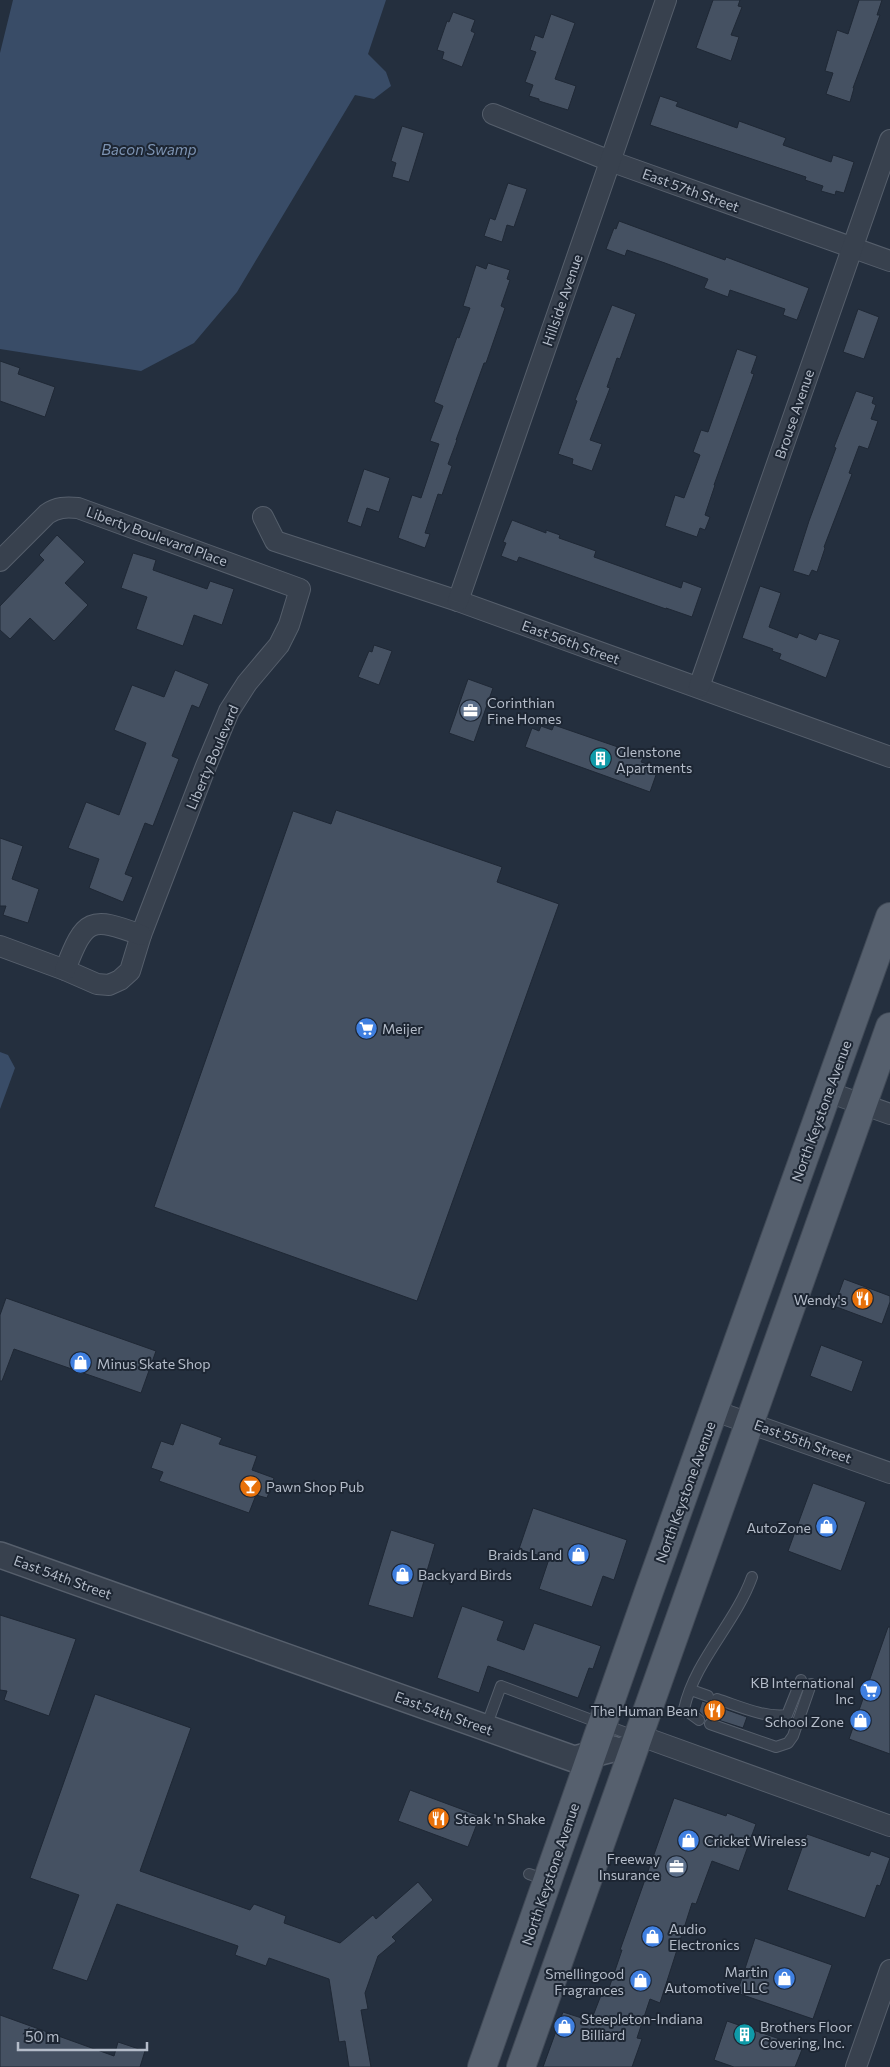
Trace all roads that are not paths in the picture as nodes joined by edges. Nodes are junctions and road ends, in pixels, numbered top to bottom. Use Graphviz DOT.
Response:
graph roads {
  1 [pos="666,0"];
  2 [pos="493,114"];
  3 [pos="890,140"];
  4 [pos="610,161"];
  5 [pos="852,248"];
  6 [pos="890,261"];
  7 [pos="263,517"];
  8 [pos="0,561"];
  9 [pos="300,588"];
  10 [pos="458,601"];
  11 [pos="699,687"];
  12 [pos="890,757"];
  13 [pos="890,918"];
  14 [pos="141,935"];
  15 [pos="0,946"];
  16 [pos="65,970"];
  17 [pos="890,1027"];
  18 [pos="828,1092"];
  19 [pos="863,1104"];
  20 [pos="890,1114"];
  21 [pos="715,1411"];
  22 [pos="750,1423"];
  23 [pos="890,1473"];
  24 [pos="0,1555"];
  25 [pos="752,1578"];
  26 [pos="691,1690"];
  27 [pos="699,1720"];
  28 [pos="710,1724"];
  29 [pos="486,1728"];
  30 [pos="616,1742"];
  31 [pos="890,1826"];
  32 [pos="890,1970"];
  33 [pos="482,2067"];
  34 [pos="521,2067"];
  35 [pos="856,2067"];
  1 -- 4 [label="street, Hillside Avenue"];
  2 -- 4 [label="street, East 57th Street"];
  3 -- 5 [label="street, Brouse Avenue"];
  4 -- 5 [label="street, East 57th Street"];
  4 -- 10 [label="street, Hillside Avenue"];
  5 -- 6 [label="street, East 57th Street"];
  5 -- 11 [label="street, Brouse Avenue"];
  7 -- 10 [label="street, East 56th Street"];
  8 -- 9 [label="street, Liberty Boulevard Place"];
  9 -- 14 [label="street, Liberty Boulevard"];
  10 -- 11 [label="street, East 56th Street"];
  11 -- 12 [label="street, East 56th Street"];
  13 -- 18 [label="main road, North Keystone Avenue"];
  14 -- 16 [label="street"];
  14 -- 16 [label="street, Liberty Boulevard"];
  15 -- 16 [label="street, Liberty Boulevard"];
  17 -- 19 [label="main road, North Keystone Avenue"];
  18 -- 19 [label="street"];
  18 -- 21 [label="main road, North Keystone Avenue"];
  19 -- 20 [label="street"];
  19 -- 22 [label="main road, North Keystone Avenue"];
  21 -- 22 [label="street, East 55th Street"];
  21 -- 30 [label="main road, North Keystone Avenue"];
  22 -- 23 [label="street, East 55th Street"];
  22 -- 30 [label="main road, North Keystone Avenue"];
  24 -- 29 [label="street, East 54th Street"];
  25 -- 26 [label="lane"];
  26 -- 27 [label="lane"];
  26 -- 28 [label="lane"];
  29 -- 30 [label="street, East 54th Street"];
  29 -- 30 [label="lane"];
  30 -- 31 [label="street, East 54th Street"];
  30 -- 33 [label="main road, North Keystone Avenue"];
  30 -- 34 [label="main road, North Keystone Avenue"];
  32 -- 35 [label="street"];
}
